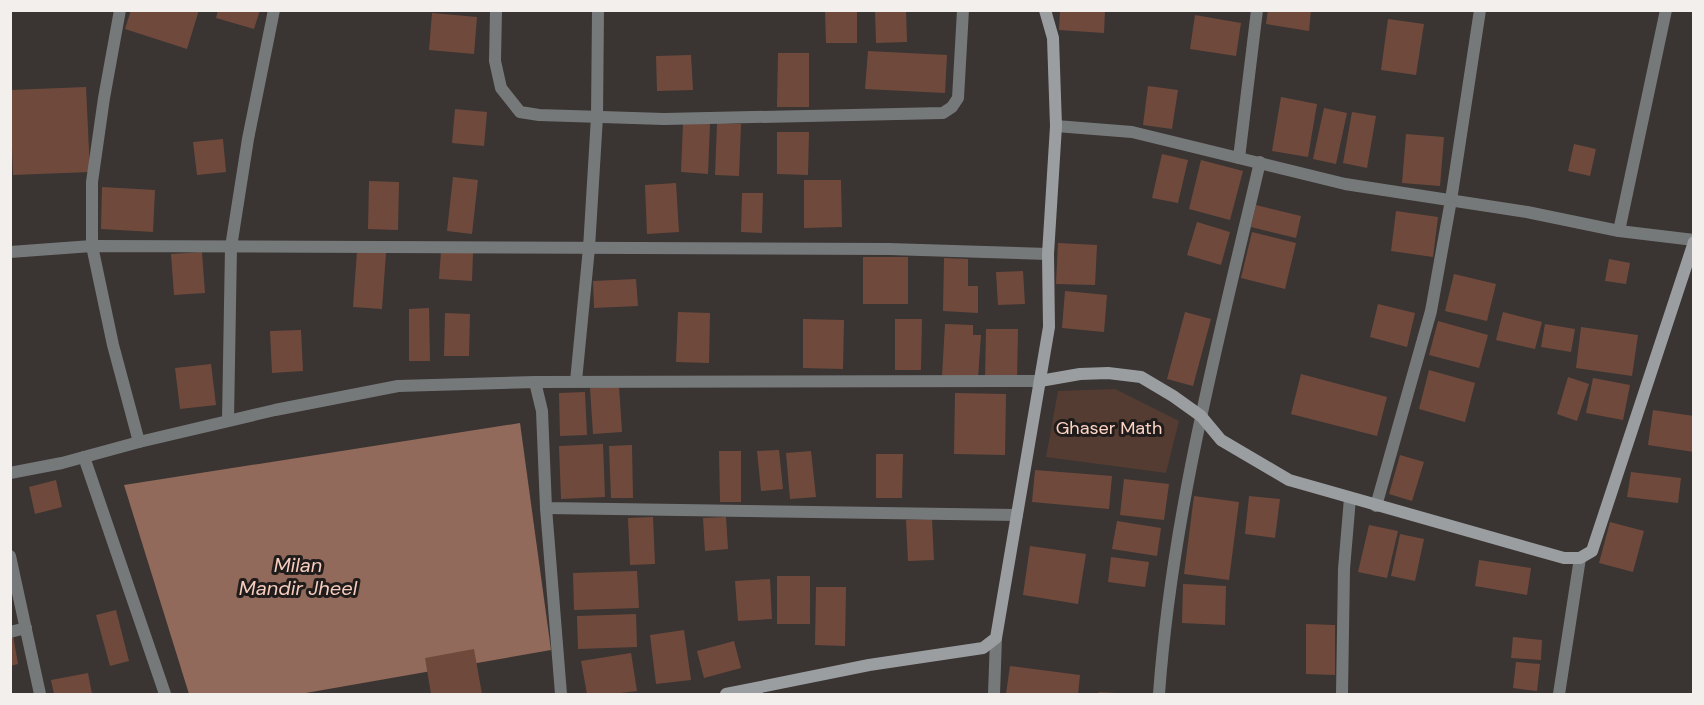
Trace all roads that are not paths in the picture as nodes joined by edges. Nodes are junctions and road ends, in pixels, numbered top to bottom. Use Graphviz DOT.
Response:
graph roads {
  1 [pos="120,10"];
  2 [pos="274,10"];
  3 [pos="496,10"];
  4 [pos="598,10"];
  5 [pos="963,10"];
  6 [pos="1045,10"];
  7 [pos="1257,10"];
  8 [pos="1480,10"];
  9 [pos="1666,10"];
  10 [pos="597,117"];
  11 [pos="1056,126"];
  12 [pos="1239,158"];
  13 [pos="1260,162"];
  14 [pos="1451,200"];
  15 [pos="1619,231"];
  16 [pos="1694,241"];
  17 [pos="92,246"];
  18 [pos="231,246"];
  19 [pos="589,248"];
  20 [pos="10,252"];
  21 [pos="1048,254"];
  22 [pos="576,381"];
  23 [pos="1040,381"];
  24 [pos="535,382"];
  25 [pos="1201,416"];
  26 [pos="228,420"];
  27 [pos="139,442"];
  28 [pos="84,457"];
  29 [pos="10,473"];
  30 [pos="1350,498"];
  31 [pos="1376,506"];
  32 [pos="546,508"];
  33 [pos="1017,515"];
  34 [pos="10,556"];
  35 [pos="1580,558"];
  36 [pos="26,628"];
  37 [pos="10,632"];
  38 [pos="996,638"];
  39 [pos="40,694"];
  40 [pos="165,694"];
  41 [pos="561,694"];
  42 [pos="726,694"];
  43 [pos="994,694"];
  44 [pos="1159,694"];
  45 [pos="1342,694"];
  46 [pos="1559,694"];
  1 -- 17 [label="street"];
  2 -- 18 [label="street"];
  3 -- 10 [label="street"];
  4 -- 10 [label="street"];
  5 -- 10 [label="street"];
  6 -- 11 [label="street"];
  7 -- 12 [label="street"];
  8 -- 14 [label="street"];
  9 -- 15 [label="street"];
  10 -- 19 [label="street"];
  11 -- 12 [label="street"];
  11 -- 21 [label="street"];
  12 -- 13 [label="street"];
  13 -- 14 [label="street"];
  13 -- 25 [label="street"];
  14 -- 15 [label="street"];
  14 -- 31 [label="street"];
  15 -- 16 [label="street"];
  16 -- 35 [label="street"];
  17 -- 18 [label="street"];
  17 -- 20 [label="street"];
  17 -- 27 [label="street"];
  18 -- 19 [label="street"];
  18 -- 26 [label="street"];
  19 -- 21 [label="street"];
  19 -- 22 [label="street"];
  21 -- 23 [label="street"];
  22 -- 23 [label="street"];
  22 -- 24 [label="street"];
  23 -- 25 [label="street"];
  23 -- 33 [label="street"];
  24 -- 26 [label="street"];
  24 -- 32 [label="street"];
  25 -- 30 [label="street"];
  25 -- 44 [label="street"];
  26 -- 27 [label="street"];
  27 -- 28 [label="street"];
  28 -- 29 [label="street"];
  28 -- 40 [label="street"];
  30 -- 31 [label="street"];
  30 -- 45 [label="street"];
  31 -- 35 [label="street"];
  32 -- 33 [label="street"];
  32 -- 41 [label="street"];
  33 -- 38 [label="street"];
  34 -- 36 [label="street"];
  35 -- 46 [label="street"];
  36 -- 37 [label="street"];
  36 -- 39 [label="street"];
  38 -- 42 [label="street"];
  38 -- 43 [label="street"];
}
